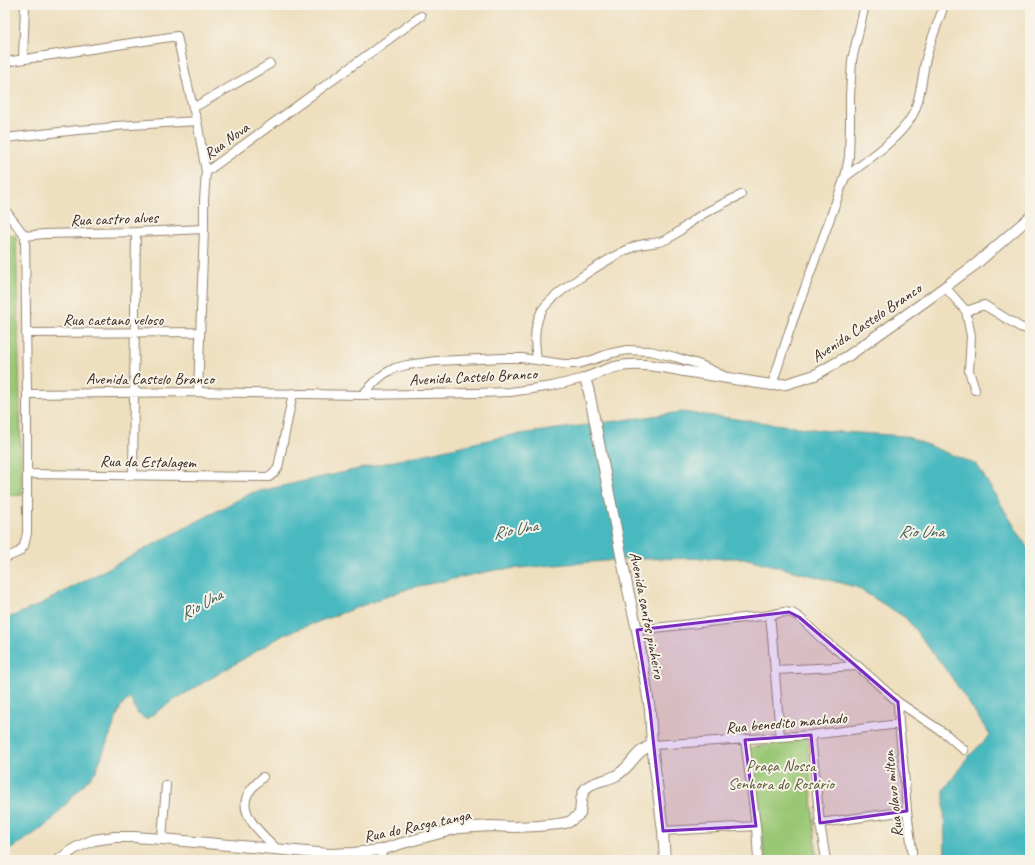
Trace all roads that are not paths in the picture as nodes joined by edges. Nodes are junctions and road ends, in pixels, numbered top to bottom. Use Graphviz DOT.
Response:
graph roads {
  1 [pos="26,5"];
  2 [pos="865,5"];
  3 [pos="944,5"];
  4 [pos="421,16"];
  5 [pos="23,59"];
  6 [pos="5,62"];
  7 [pos="270,64"];
  8 [pos="192,108"];
  9 [pos="196,121"];
  10 [pos="5,138"];
  11 [pos="206,172"];
  12 [pos="845,177"];
  13 [pos="741,195"];
  14 [pos="5,210"];
  15 [pos="1030,217"];
  16 [pos="204,229"];
  17 [pos="136,232"];
  18 [pos="25,236"];
  19 [pos="945,287"];
  20 [pos="966,311"];
  21 [pos="1030,330"];
  22 [pos="135,332"];
  23 [pos="200,332"];
  24 [pos="26,333"];
  25 [pos="537,360"];
  26 [pos="585,378"];
  27 [pos="728,378"];
  28 [pos="772,385"];
  29 [pos="975,390"];
  30 [pos="198,392"];
  31 [pos="134,393"];
  32 [pos="27,394"];
  33 [pos="293,394"];
  34 [pos="362,395"];
  35 [pos="27,474"];
  36 [pos="133,475"];
  37 [pos="5,558"];
  38 [pos="770,615"];
  39 [pos="637,630"];
  40 [pos="858,666"];
  41 [pos="775,670"];
  42 [pos="898,702"];
  43 [pos="899,724"];
  44 [pos="811,735"];
  45 [pos="780,737"];
  46 [pos="745,740"];
  47 [pos="652,745"];
  48 [pos="964,750"];
  49 [pos="264,777"];
  50 [pos="166,785"];
  51 [pos="907,811"];
  52 [pos="820,823"];
  53 [pos="756,826"];
  54 [pos="663,831"];
  55 [pos="162,839"];
  56 [pos="277,849"];
  57 [pos="381,855"];
  58 [pos="59,860"];
  59 [pos="665,860"];
  60 [pos="758,860"];
  61 [pos="826,860"];
  62 [pos="912,860"];
  1 -- 5 [label="street"];
  2 -- 12 [label="street"];
  3 -- 12 [label="street"];
  4 -- 11 [label="street, Rua Nova"];
  5 -- 6 [label="street"];
  5 -- 8 [label="street"];
  7 -- 8 [label="street"];
  8 -- 9 [label="street"];
  9 -- 10 [label="street"];
  9 -- 11 [label="street"];
  11 -- 16 [label="street, Rua Nova"];
  12 -- 28 [label="street"];
  13 -- 25 [label="street"];
  14 -- 18 [label="street"];
  15 -- 19 [label="street, Avenida Castelo Branco"];
  16 -- 17 [label="street, Rua castro alves"];
  16 -- 23 [label="street, Rua Nova"];
  17 -- 18 [label="street, Rua castro alves"];
  17 -- 22 [label="street"];
  18 -- 24 [label="street"];
  19 -- 20 [label="street"];
  19 -- 28 [label="street, Avenida Castelo Branco"];
  20 -- 21 [label="street"];
  20 -- 29 [label="street"];
  22 -- 23 [label="street, Rua caetano veloso"];
  22 -- 24 [label="street, Rua caetano veloso"];
  22 -- 31 [label="street"];
  23 -- 30 [label="street, Rua Nova"];
  24 -- 32 [label="street"];
  25 -- 27 [label="street, Avenida Castelo Branco"];
  25 -- 34 [label="street, Avenida Castelo Branco"];
  26 -- 27 [label="street, Avenida Castelo Branco"];
  26 -- 34 [label="street, Avenida Castelo Branco"];
  26 -- 39 [label="street, Avenida santos pinheiro"];
  27 -- 28 [label="street, Avenida Castelo Branco"];
  30 -- 31 [label="street, Avenida Castelo Branco"];
  30 -- 33 [label="street, Avenida Castelo Branco"];
  31 -- 32 [label="street, Avenida Castelo Branco"];
  31 -- 36 [label="street"];
  32 -- 35 [label="street"];
  33 -- 34 [label="street, Avenida Castelo Branco"];
  33 -- 36 [label="street, Rua da Estalagem"];
  35 -- 36 [label="street, Rua da Estalagem"];
  35 -- 37 [label="street"];
  38 -- 39 [label="street"];
  38 -- 40 [label="street"];
  38 -- 41 [label="street"];
  39 -- 47 [label="street, Avenida santos pinheiro"];
  40 -- 41 [label="street"];
  40 -- 42 [label="street"];
  41 -- 45 [label="street"];
  42 -- 43 [label="street"];
  42 -- 48 [label="street"];
  43 -- 44 [label="street, Rua benedito machado"];
  43 -- 51 [label="street, Rua olavo milton"];
  44 -- 45 [label="street, Rua benedito machado"];
  44 -- 52 [label="street"];
  45 -- 46 [label="street, Rua benedito machado"];
  46 -- 47 [label="street, Rua benedito machado"];
  46 -- 53 [label="street"];
  47 -- 54 [label="street, Avenida santos pinheiro"];
  47 -- 57 [label="street, Rua do Rasga tanga"];
  49 -- 56 [label="street"];
  50 -- 55 [label="street"];
  51 -- 52 [label="street"];
  51 -- 62 [label="street, Rua olavo milton"];
  52 -- 61 [label="street"];
  53 -- 54 [label="street"];
  53 -- 60 [label="street"];
  54 -- 59 [label="street, Avenida santos pinheiro"];
  55 -- 56 [label="street, Rua do Rasga tanga"];
  55 -- 58 [label="street, Rua do Rasga tanga"];
  56 -- 57 [label="street, Rua do Rasga tanga"];
}
